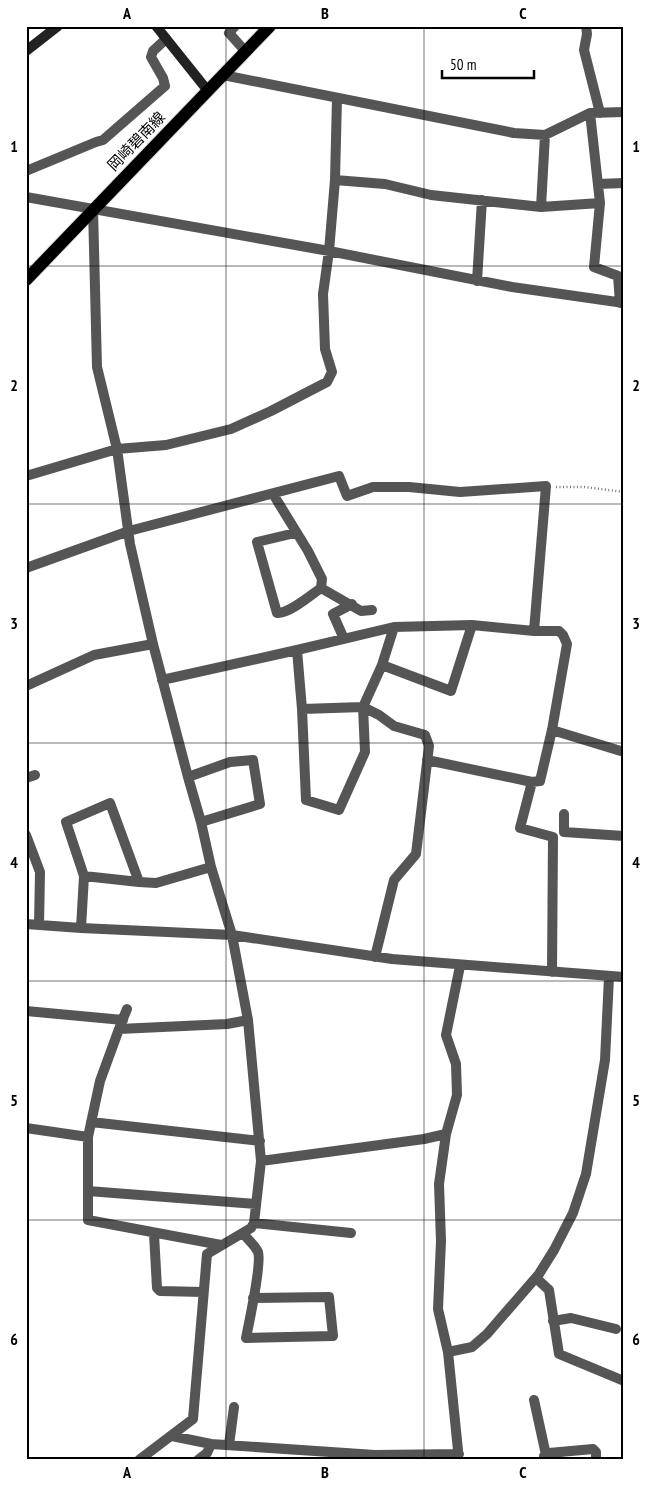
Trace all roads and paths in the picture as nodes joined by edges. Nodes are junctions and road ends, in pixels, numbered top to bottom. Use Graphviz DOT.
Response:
graph roads {
  1 [pos="58,26"];
  2 [pos="156,26"];
  3 [pos="235,26"];
  4 [pos="270,26"];
  5 [pos="586,26"];
  6 [pos="166,39"];
  7 [pos="26,51"];
  8 [pos="246,52"];
  9 [pos="223,75"];
  10 [pos="208,91"];
  11 [pos="337,98"];
  12 [pos="624,112"];
  13 [pos="595,113"];
  14 [pos="545,135"];
  15 [pos="26,171"];
  16 [pos="335,180"];
  17 [pos="624,183"];
  18 [pos="598,184"];
  19 [pos="26,197"];
  20 [pos="482,200"];
  21 [pos="600,203"];
  22 [pos="541,207"];
  23 [pos="93,209"];
  24 [pos="329,251"];
  25 [pos="26,280"];
  26 [pos="477,281"];
  27 [pos="622,303"];
  28 [pos="117,449"];
  29 [pos="26,476"];
  30 [pos="546,486"];
  31 [pos="624,492"];
  32 [pos="273,494"];
  33 [pos="129,531"];
  34 [pos="296,533"];
  35 [pos="26,568"];
  36 [pos="321,588"];
  37 [pos="352,604"];
  38 [pos="372,610"];
  39 [pos="472,625"];
  40 [pos="394,627"];
  41 [pos="534,630"];
  42 [pos="344,639"];
  43 [pos="153,644"];
  44 [pos="297,650"];
  45 [pos="382,665"];
  46 [pos="162,680"];
  47 [pos="26,686"];
  48 [pos="363,707"];
  49 [pos="302,710"];
  50 [pos="552,730"];
  51 [pos="624,752"];
  52 [pos="428,760"];
  53 [pos="188,777"];
  54 [pos="532,782"];
  55 [pos="564,814"];
  56 [pos="202,822"];
  57 [pos="26,835"];
  58 [pos="624,836"];
  59 [pos="211,867"];
  60 [pos="84,876"];
  61 [pos="138,882"];
  62 [pos="26,924"];
  63 [pos="39,924"];
  64 [pos="81,928"];
  65 [pos="232,935"];
  66 [pos="375,957"];
  67 [pos="460,966"];
  68 [pos="552,972"];
  69 [pos="609,976"];
  70 [pos="624,977"];
  71 [pos="127,1009"];
  72 [pos="26,1011"];
  73 [pos="248,1020"];
  74 [pos="121,1024"];
  75 [pos="91,1122"];
  76 [pos="26,1128"];
  77 [pos="446,1134"];
  78 [pos="88,1137"];
  79 [pos="260,1141"];
  80 [pos="261,1161"];
  81 [pos="88,1191"];
  82 [pos="256,1204"];
  83 [pos="254,1223"];
  84 [pos="243,1233"];
  85 [pos="154,1234"];
  86 [pos="351,1234"];
  87 [pos="221,1245"];
  88 [pos="536,1278"];
  89 [pos="203,1292"];
  90 [pos="253,1298"];
  91 [pos="554,1321"];
  92 [pos="616,1329"];
  93 [pos="448,1352"];
  94 [pos="624,1381"];
  95 [pos="534,1400"];
  96 [pos="234,1407"];
  97 [pos="172,1436"];
  98 [pos="211,1444"];
  99 [pos="230,1445"];
  100 [pos="459,1457"];
  101 [pos="545,1457"];
  102 [pos="139,1460"];
  103 [pos="198,1460"];
  104 [pos="596,1460"];
  1 -- 7 [label="main road"];
  2 -- 6 [label="main road"];
  3 -- 8 [label="street"];
  4 -- 8 [label="main road, 岡崎碧南線"];
  5 -- 13 [label="street"];
  6 -- 10 [label="main road"];
  6 -- 15 [label="street"];
  8 -- 9 [label="main road, 岡崎碧南線"];
  9 -- 10 [label="main road, 岡崎碧南線"];
  9 -- 11 [label="street"];
  10 -- 23 [label="main road, 岡崎碧南線"];
  11 -- 14 [label="street"];
  11 -- 16 [label="street"];
  12 -- 13 [label="street"];
  13 -- 14 [label="street"];
  13 -- 18 [label="street"];
  14 -- 22 [label="street"];
  16 -- 20 [label="street"];
  16 -- 24 [label="street"];
  17 -- 18 [label="street"];
  18 -- 21 [label="street"];
  19 -- 23 [label="street"];
  20 -- 22 [label="street"];
  20 -- 26 [label="street"];
  21 -- 22 [label="street"];
  21 -- 27 [label="street"];
  23 -- 24 [label="street"];
  23 -- 25 [label="main road, 岡崎碧南線"];
  23 -- 28 [label="street"];
  24 -- 26 [label="street"];
  24 -- 28 [label="street"];
  26 -- 27 [label="street"];
  28 -- 29 [label="street"];
  28 -- 33 [label="street"];
  30 -- 31 [label="path"];
  30 -- 32 [label="street"];
  30 -- 41 [label="street"];
  32 -- 33 [label="street"];
  32 -- 34 [label="street"];
  33 -- 35 [label="street"];
  33 -- 43 [label="street"];
  34 -- 36 [label="street"];
  34 -- 36 [label="street"];
  36 -- 37 [label="street"];
  37 -- 38 [label="street"];
  37 -- 42 [label="street"];
  39 -- 40 [label="street"];
  39 -- 41 [label="street"];
  39 -- 45 [label="street"];
  40 -- 42 [label="street"];
  40 -- 45 [label="street"];
  41 -- 50 [label="street"];
  42 -- 44 [label="street"];
  43 -- 46 [label="street"];
  43 -- 47 [label="street"];
  44 -- 46 [label="street"];
  44 -- 49 [label="street"];
  45 -- 48 [label="street"];
  46 -- 53 [label="street"];
  48 -- 49 [label="street"];
  48 -- 49 [label="street"];
  48 -- 52 [label="street"];
  50 -- 51 [label="street"];
  50 -- 54 [label="street"];
  52 -- 54 [label="street"];
  52 -- 66 [label="street"];
  53 -- 56 [label="street"];
  53 -- 56 [label="street"];
  54 -- 68 [label="street"];
  55 -- 58 [label="street"];
  56 -- 59 [label="street"];
  57 -- 63 [label="street"];
  59 -- 61 [label="street"];
  59 -- 65 [label="street"];
  60 -- 61 [label="street"];
  60 -- 61 [label="street"];
  60 -- 64 [label="street"];
  62 -- 63 [label="street"];
  63 -- 64 [label="street"];
  64 -- 65 [label="street"];
  65 -- 66 [label="street"];
  65 -- 73 [label="street"];
  66 -- 67 [label="street"];
  67 -- 68 [label="street"];
  67 -- 77 [label="street"];
  68 -- 69 [label="street"];
  69 -- 70 [label="street"];
  69 -- 88 [label="street"];
  71 -- 74 [label="street"];
  72 -- 74 [label="street"];
  73 -- 74 [label="street"];
  73 -- 79 [label="street"];
  74 -- 75 [label="street"];
  75 -- 78 [label="street"];
  75 -- 79 [label="street"];
  76 -- 78 [label="street"];
  77 -- 80 [label="street"];
  77 -- 93 [label="street"];
  78 -- 81 [label="street"];
  79 -- 80 [label="street"];
  80 -- 82 [label="street"];
  81 -- 82 [label="street"];
  81 -- 85 [label="street"];
  82 -- 83 [label="street"];
  83 -- 84 [label="street"];
  83 -- 86 [label="street"];
  84 -- 87 [label="street"];
  84 -- 90 [label="street"];
  85 -- 87 [label="street"];
  85 -- 89 [label="street"];
  87 -- 89 [label="street"];
  88 -- 91 [label="street"];
  88 -- 93 [label="street"];
  89 -- 97 [label="street"];
  90 -- 90 [label="street"];
  91 -- 92 [label="street"];
  91 -- 94 [label="street"];
  93 -- 100 [label="street"];
  95 -- 101 [label="street"];
  96 -- 99 [label="street"];
  97 -- 98 [label="street"];
  97 -- 102 [label="street"];
  98 -- 99 [label="street"];
  98 -- 103 [label="street"];
  99 -- 100 [label="street"];
  101 -- 104 [label="street"];
}
